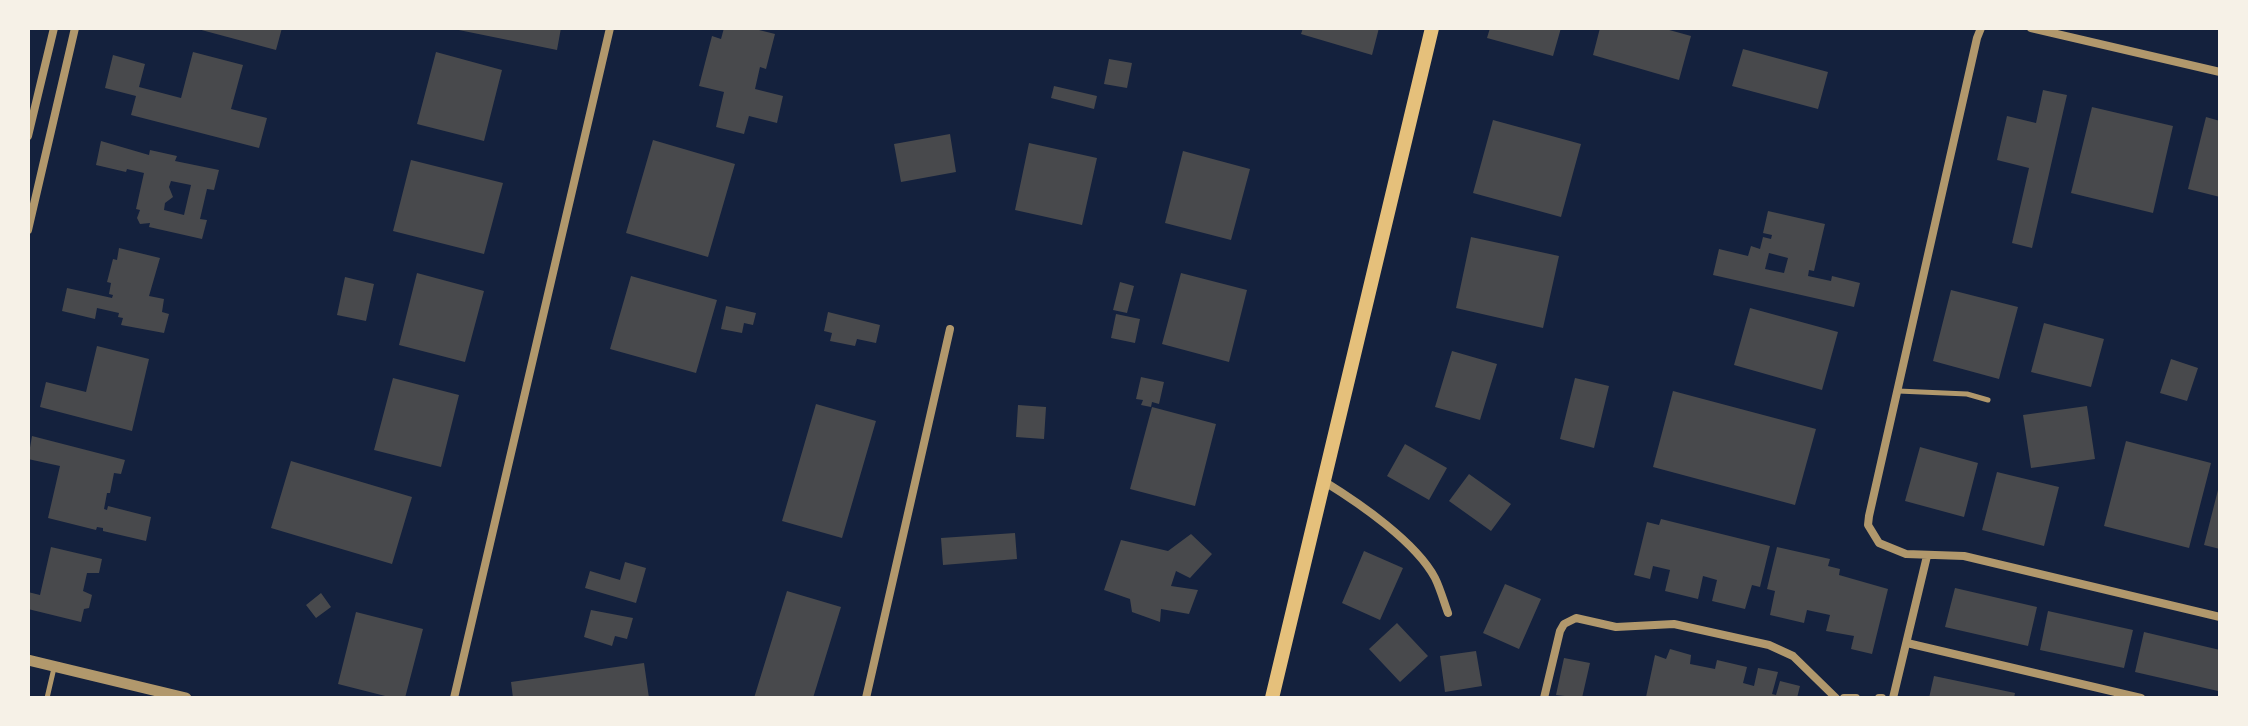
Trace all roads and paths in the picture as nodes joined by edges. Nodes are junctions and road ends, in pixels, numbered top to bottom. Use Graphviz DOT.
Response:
graph roads {
  1 [pos="54,28"];
  2 [pos="75,28"];
  3 [pos="610,28"];
  4 [pos="1432,28"];
  5 [pos="1981,28"];
  6 [pos="2031,28"];
  7 [pos="2220,72"];
  8 [pos="28,136"];
  9 [pos="30,210"];
  10 [pos="28,230"];
  11 [pos="950,329"];
  12 [pos="1898,391"];
  13 [pos="1988,400"];
  14 [pos="1325,482"];
  15 [pos="1927,556"];
  16 [pos="1448,613"];
  17 [pos="2220,617"];
  18 [pos="1907,643"];
  19 [pos="28,660"];
  20 [pos="54,667"];
  21 [pos="47,698"];
  22 [pos="186,698"];
  23 [pos="454,698"];
  24 [pos="866,698"];
  25 [pos="1272,698"];
  26 [pos="1544,698"];
  27 [pos="1836,698"];
  28 [pos="1844,698"];
  29 [pos="1856,698"];
  30 [pos="1893,698"];
  31 [pos="2141,698"];
  1 -- 8 [label="street"];
  2 -- 9 [label="street"];
  3 -- 23 [label="street"];
  4 -- 14 [label="main road"];
  5 -- 12 [label="street"];
  6 -- 7 [label="street"];
  9 -- 10 [label="street"];
  11 -- 24 [label="street"];
  12 -- 13 [label="lane"];
  12 -- 15 [label="street"];
  14 -- 16 [label="street"];
  14 -- 25 [label="main road"];
  15 -- 17 [label="street"];
  15 -- 18 [label="street"];
  18 -- 30 [label="street"];
  18 -- 31 [label="street"];
  19 -- 20 [label="street"];
  20 -- 21 [label="lane"];
  20 -- 22 [label="street"];
  26 -- 27 [label="street"];
  28 -- 29 [label="street"];
}
